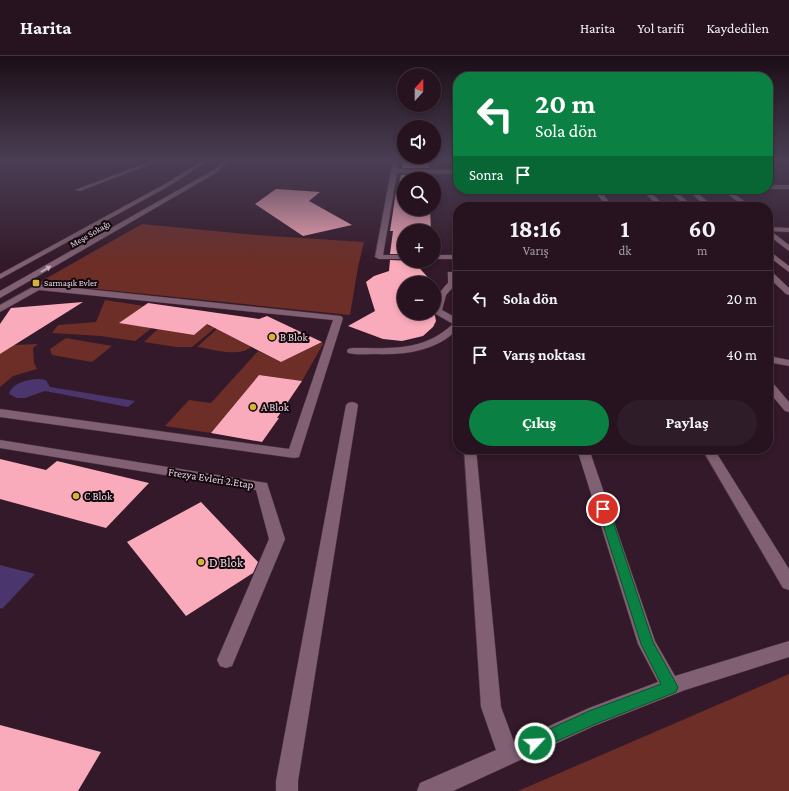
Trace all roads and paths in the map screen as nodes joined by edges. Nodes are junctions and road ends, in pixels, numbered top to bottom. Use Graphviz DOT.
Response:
graph roads {
  1 [pos="149,195"];
  2 [pos="173,195"];
  3 [pos="390,195"];
  4 [pos="677,195"];
  5 [pos="697,195"];
  6 [pos="733,195"];
  7 [pos="685,202"];
  8 [pos="705,202"];
  9 [pos="743,202"];
  10 [pos="789,230"];
  11 [pos="773,231"];
  12 [pos="773,235"];
  13 [pos="789,249"];
  14 [pos="773,254"];
  15 [pos="789,256"];
  16 [pos="397,257"];
  17 [pos="441,257"];
  18 [pos="453,257"];
  19 [pos="773,257"];
  20 [pos="789,270"];
  21 [pos="451,274"];
  22 [pos="0,278"];
  23 [pos="773,278"];
  24 [pos="789,292"];
  25 [pos="0,295"];
  26 [pos="0,309"];
  27 [pos="453,321"];
  28 [pos="453,329"];
  29 [pos="352,351"];
  30 [pos="773,360"];
  31 [pos="789,363"];
  32 [pos="773,390"];
  33 [pos="352,405"];
  34 [pos="789,409"];
  35 [pos="0,412"];
  36 [pos="0,444"];
  37 [pos="470,454"];
  38 [pos="586,454"];
  39 [pos="711,454"];
  40 [pos="789,583"];
  41 [pos="789,648"];
  42 [pos="226,660"];
  43 [pos="671,687"];
  44 [pos="508,756"];
  45 [pos="287,791"];
  46 [pos="428,791"];
  1 -- 22 [label="street, Meşe Sokağı"];
  25 -- 2 [label="street, Meşe Sokağı, one-way"];
  3 -- 16 [label="street"];
  4 -- 7 [label="street"];
  5 -- 8 [label="street"];
  6 -- 9 [label="street"];
  10 -- 11 [label="street"];
  12 -- 13 [label="street"];
  14 -- 15 [label="street"];
  17 -- 18 [label="street"];
  19 -- 20 [label="street"];
  21 -- 27 [label="street"];
  23 -- 24 [label="street"];
  26 -- 35 [label="street"];
  28 -- 29 [label="street"];
  30 -- 31 [label="street"];
  32 -- 34 [label="street"];
  33 -- 45 [label="street"];
  36 -- 42 [label="street, Frezya Evleri 2.Etap"];
  37 -- 44 [label="street"];
  38 -- 43 [label="street"];
  39 -- 40 [label="street"];
  41 -- 43 [label="street"];
  43 -- 44 [label="street"];
  44 -- 46 [label="street"];
}
